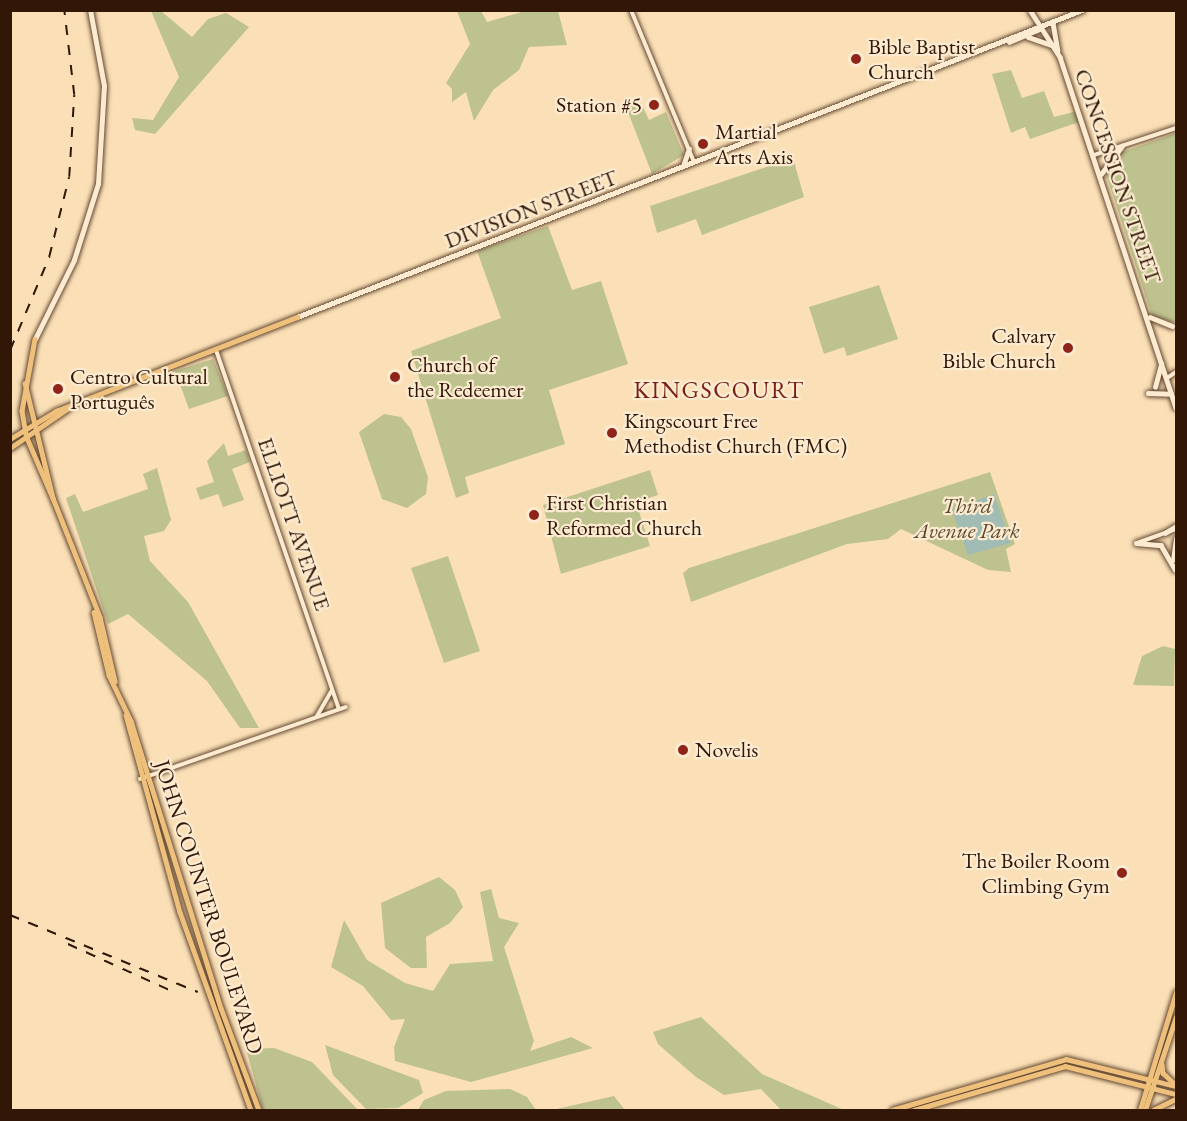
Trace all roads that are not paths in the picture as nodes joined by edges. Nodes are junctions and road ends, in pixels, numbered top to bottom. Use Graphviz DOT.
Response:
graph roads {
  1 [pos="90,10"];
  2 [pos="630,10"];
  3 [pos="1030,10"];
  4 [pos="1082,10"];
  5 [pos="1053,23"];
  6 [pos="1040,29"];
  7 [pos="1026,37"];
  8 [pos="1009,42"];
  9 [pos="1053,46"];
  10 [pos="1060,57"];
  11 [pos="1176,128"];
  12 [pos="1122,146"];
  13 [pos="689,149"];
  14 [pos="1094,155"];
  15 [pos="694,163"];
  16 [pos="681,168"];
  17 [pos="1101,174"];
  18 [pos="1147,314"];
  19 [pos="1172,326"];
  20 [pos="216,350"];
  21 [pos="1160,358"];
  22 [pos="1176,372"];
  23 [pos="1167,378"];
  24 [pos="25,383"];
  25 [pos="1155,387"];
  26 [pos="1148,393"];
  27 [pos="1173,396"];
  28 [pos="1176,407"];
  29 [pos="67,409"];
  30 [pos="33,424"];
  31 [pos="26,430"];
  32 [pos="35,432"];
  33 [pos="27,438"];
  34 [pos="10,439"];
  35 [pos="10,448"];
  36 [pos="53,498"];
  37 [pos="1176,527"];
  38 [pos="1165,533"];
  39 [pos="1176,539"];
  40 [pos="1136,543"];
  41 [pos="1176,571"];
  42 [pos="94,612"];
  43 [pos="115,681"];
  44 [pos="332,689"];
  45 [pos="346,707"];
  46 [pos="339,710"];
  47 [pos="126,716"];
  48 [pos="312,718"];
  49 [pos="149,776"];
  50 [pos="140,779"];
  51 [pos="1176,992"];
  52 [pos="1176,1017"];
  53 [pos="1162,1059"];
  54 [pos="1151,1081"];
  55 [pos="1176,1085"];
  56 [pos="1150,1088"];
  57 [pos="1176,1094"];
  58 [pos="1176,1099"];
  59 [pos="251,1110"];
  60 [pos="259,1110"];
  61 [pos="892,1110"];
  62 [pos="914,1110"];
  63 [pos="1140,1110"];
  64 [pos="1145,1110"];
  65 [pos="1153,1110"];
  1 -- 24 [label="main road"];
  2 -- 13 [label="street"];
  3 -- 6 [label="main road, CONCESSION STREET"];
  4 -- 5 [label="main road, DIVISION STREET"];
  5 -- 6 [label="main road, DIVISION STREET"];
  5 -- 10 [label="main road"];
  6 -- 7 [label="main road, DIVISION STREET"];
  6 -- 8 [label="main road, DIVISION STREET"];
  6 -- 9 [label="main road, CONCESSION STREET"];
  7 -- 8 [label="main road, DIVISION STREET"];
  7 -- 9 [label="main road"];
  8 -- 15 [label="main road, DIVISION STREET"];
  9 -- 10 [label="main road, CONCESSION STREET"];
  10 -- 14 [label="main road, CONCESSION STREET"];
  11 -- 12 [label="street"];
  12 -- 14 [label="street"];
  12 -- 17 [label="main road"];
  13 -- 15 [label="street"];
  13 -- 16 [label="main road"];
  14 -- 17 [label="main road, CONCESSION STREET"];
  15 -- 16 [label="main road, DIVISION STREET"];
  16 -- 20 [label="main road, DIVISION STREET"];
  17 -- 18 [label="main road, CONCESSION STREET"];
  18 -- 19 [label="main road"];
  18 -- 21 [label="main road, CONCESSION STREET"];
  20 -- 29 [label="main road, DIVISION STREET"];
  20 -- 44 [label="street, ELLIOTT AVENUE"];
  21 -- 23 [label="main road, CONCESSION STREET"];
  21 -- 25 [label="main road"];
  22 -- 23 [label="street"];
  23 -- 27 [label="main road, CONCESSION STREET"];
  24 -- 30 [label="main road"];
  24 -- 31 [label="main road"];
  26 -- 27 [label="main road"];
  27 -- 28 [label="main road, CONCESSION STREET"];
  29 -- 30 [label="main road, DIVISION STREET"];
  29 -- 32 [label="main road, DIVISION STREET"];
  30 -- 31 [label="main road, DIVISION STREET"];
  30 -- 32 [label="main road"];
  31 -- 33 [label="main road"];
  31 -- 34 [label="main road, DIVISION STREET"];
  32 -- 33 [label="main road, DIVISION STREET"];
  32 -- 36 [label="main road"];
  33 -- 35 [label="main road, DIVISION STREET"];
  33 -- 36 [label="main road"];
  36 -- 42 [label="main road, JOHN COUNTER BOULEVARD"];
  37 -- 38 [label="main road"];
  38 -- 40 [label="street"];
  39 -- 41 [label="main road"];
  40 -- 41 [label="main road"];
  42 -- 43 [label="main road, JOHN COUNTER BOULEVARD"];
  42 -- 43 [label="main road, JOHN COUNTER BOULEVARD"];
  43 -- 47 [label="main road, JOHN COUNTER BOULEVARD"];
  44 -- 46 [label="street, ELLIOTT AVENUE"];
  44 -- 48 [label="street"];
  45 -- 46 [label="street"];
  46 -- 48 [label="street"];
  47 -- 49 [label="main road, JOHN COUNTER BOULEVARD"];
  47 -- 50 [label="main road, JOHN COUNTER BOULEVARD"];
  48 -- 49 [label="street"];
  49 -- 50 [label="street"];
  49 -- 60 [label="main road, JOHN COUNTER BOULEVARD"];
  50 -- 59 [label="main road, JOHN COUNTER BOULEVARD"];
  51 -- 54 [label="main road"];
  52 -- 53 [label="main road"];
  53 -- 54 [label="main road"];
  53 -- 55 [label="main road"];
  54 -- 55 [label="main road"];
  54 -- 56 [label="main road"];
  54 -- 61 [label="main road"];
  56 -- 57 [label="main road"];
  56 -- 62 [label="main road"];
  56 -- 63 [label="main road"];
  56 -- 64 [label="main road"];
  58 -- 65 [label="main road"];
}
